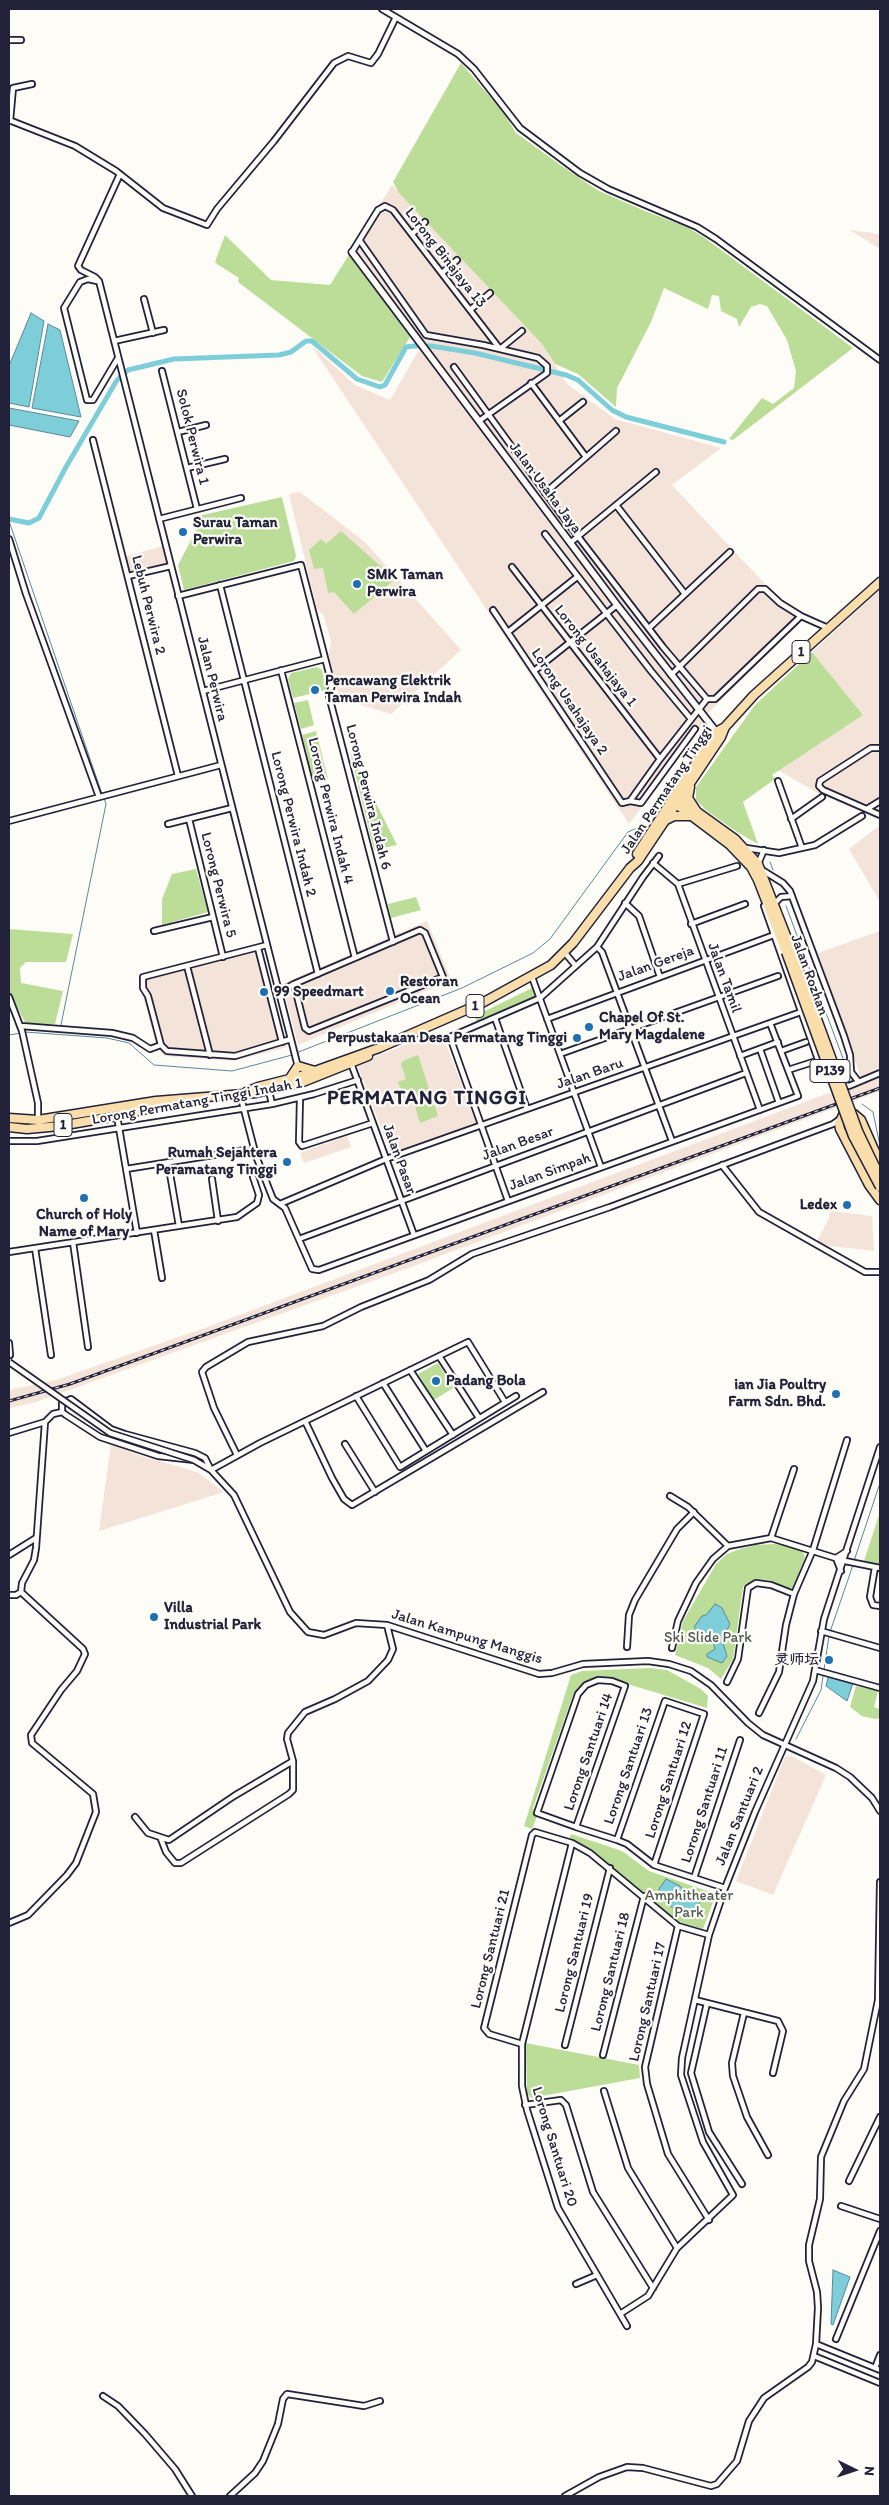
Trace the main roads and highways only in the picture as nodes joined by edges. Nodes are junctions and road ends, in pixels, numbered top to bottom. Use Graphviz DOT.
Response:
graph roads {
  1 [pos="880,582"];
  2 [pos="719,735"];
  3 [pos="690,782"];
  4 [pos="675,800"];
  5 [pos="695,814"];
  6 [pos="666,820"];
  7 [pos="757,867"];
  8 [pos="630,868"];
  9 [pos="789,952"];
  10 [pos="379,1048"];
  11 [pos="315,1071"];
  12 [pos="302,1079"];
  13 [pos="289,1080"];
  14 [pos="243,1093"];
  15 [pos="178,1101"];
  16 [pos="108,1109"];
  17 [pos="117,1116"];
  18 [pos="9,1118"];
  19 [pos="9,1127"];
  20 [pos="880,1163"];
  21 [pos="880,1177"];
  22 [pos="880,1187"];
  23 [pos="880,1200"];
  1 -- 2 [label="main road, Jalan Permatang Tinggi / 1"];
  2 -- 3 [label="main road, Jalan Permatang Tinggi / 1"];
  2 -- 4 [label="main road, Jalan Permatang Tinggi / 1"];
  3 -- 4 [label="main road, Jalan Permatang Tinggi / 1"];
  3 -- 5 [label="main road"];
  4 -- 5 [label="main road, Jalan Rozhan / P139"];
  4 -- 6 [label="main road, Jalan Permatang Tinggi / 1"];
  4 -- 8 [label="main road, Jalan Permatang Tinggi / 1"];
  5 -- 6 [label="main road"];
  5 -- 7 [label="main road, Jalan Rozhan / P139"];
  5 -- 7 [label="main road, Jalan Rozhan / P139"];
  6 -- 8 [label="main road, Jalan Permatang Tinggi / 1"];
  7 -- 9 [label="main road, Jalan Rozhan / P139"];
  7 -- 9 [label="main road, Jalan Rozhan / P139"];
  8 -- 10 [label="main road, Jalan Permatang Tinggi / 1"];
  9 -- 21 [label="main road, Jalan Rozhan / P139, bridge"];
  9 -- 22 [label="main road, Jalan Rozhan / P139, bridge"];
  10 -- 11 [label="main road, Jalan Permatang Tinggi / 1"];
  10 -- 12 [label="main road, Jalan Permatang Tinggi / 1"];
  11 -- 12 [label="main road, Jalan Permatang Tinggi / 1"];
  11 -- 13 [label="main road"];
  12 -- 13 [label="main road, Jalan Permatang Tinggi / 1"];
  12 -- 14 [label="main road, Jalan Permatang Tinggi / 1"];
  13 -- 14 [label="main road, Jalan Permatang Tinggi / 1"];
  14 -- 15 [label="main road, Jalan Permatang Tinggi / 1"];
  15 -- 16 [label="main road, Jalan Permatang Tinggi / 1"];
  15 -- 17 [label="main road, Jalan Permatang Tinggi / 1"];
  16 -- 17 [label="main road"];
  16 -- 18 [label="main road, Jalan Permatang Tinggi / 1"];
  17 -- 19 [label="main road, Jalan Permatang Tinggi / 1"];
  20 -- 23 [label="main road"];
}
